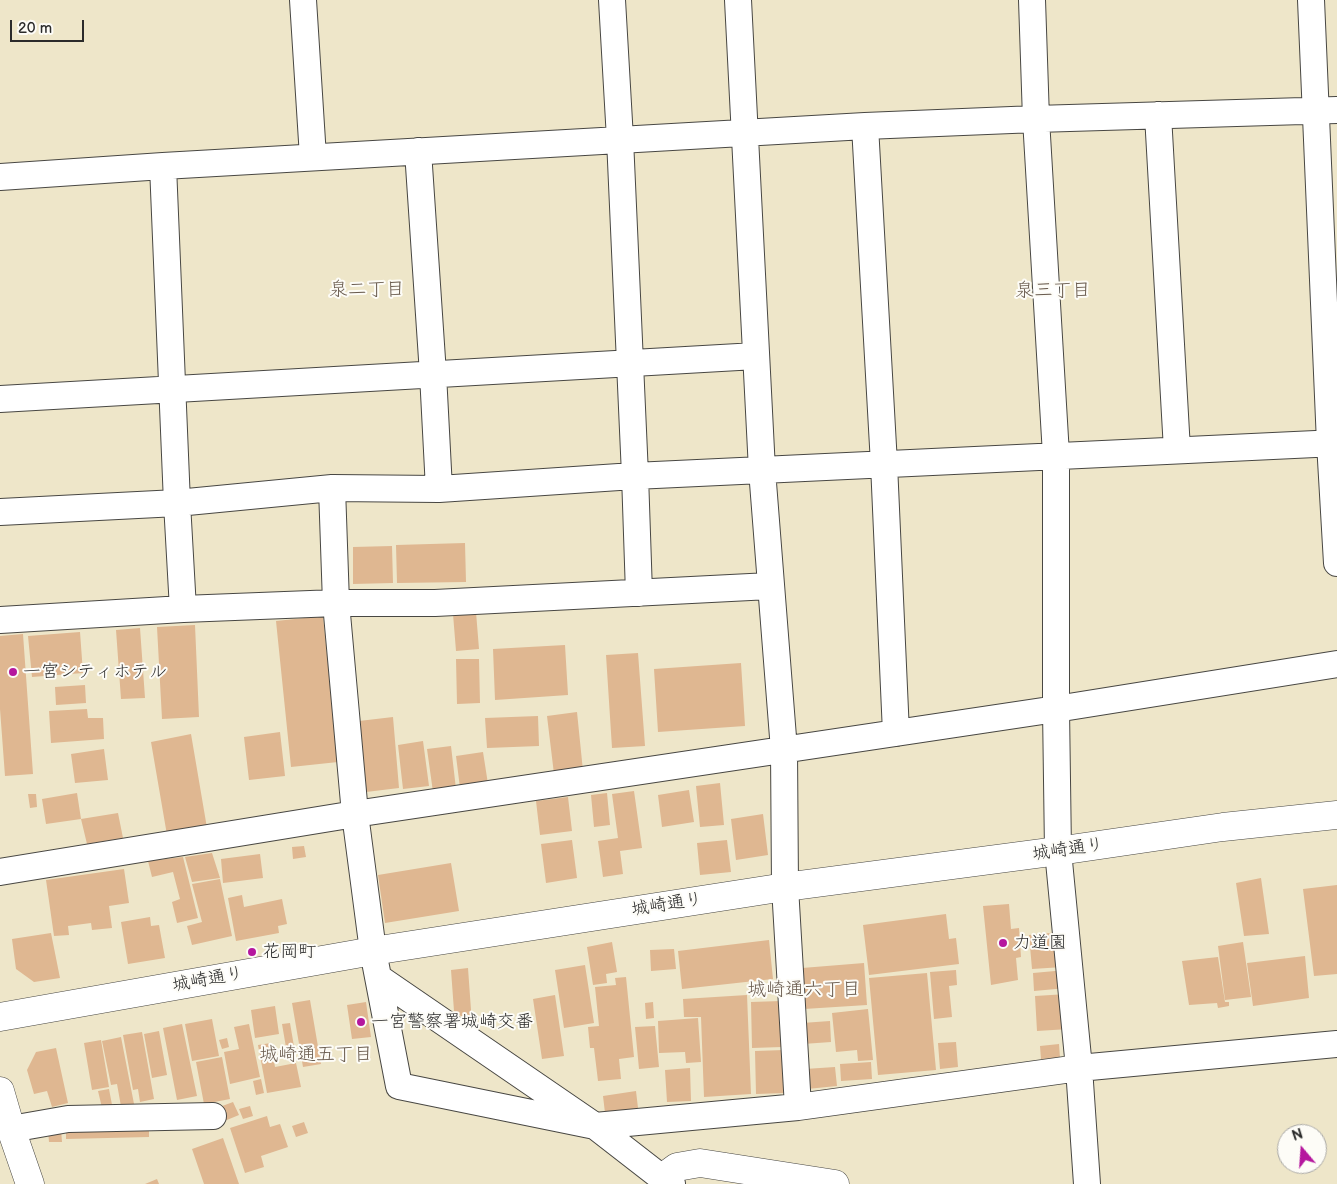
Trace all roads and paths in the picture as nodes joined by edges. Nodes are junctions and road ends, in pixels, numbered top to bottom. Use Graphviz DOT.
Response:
graph roads {
  1 [pos="303,0"];
  2 [pos="612,0"];
  3 [pos="738,0"];
  4 [pos="1032,0"];
  5 [pos="1311,0"];
  6 [pos="1326,110"];
  7 [pos="1158,115"];
  8 [pos="1036,118"];
  9 [pos="865,126"];
  10 [pos="744,134"];
  11 [pos="620,139"];
  12 [pos="418,151"];
  13 [pos="313,157"];
  14 [pos="163,166"];
  15 [pos="0,177"];
  16 [pos="756,356"];
  17 [pos="630,363"];
  18 [pos="433,374"];
  19 [pos="172,388"];
  20 [pos="0,399"];
  21 [pos="1334,443"];
  22 [pos="1177,450"];
  23 [pos="1056,455"];
  24 [pos="884,464"];
  25 [pos="762,470"];
  26 [pos="634,476"];
  27 [pos="332,488"];
  28 [pos="439,489"];
  29 [pos="177,503"];
  30 [pos="0,512"];
  31 [pos="1337,562"];
  32 [pos="770,586"];
  33 [pos="639,593"];
  34 [pos="336,603"];
  35 [pos="183,609"];
  36 [pos="0,620"];
  37 [pos="1337,664"];
  38 [pos="1056,709"];
  39 [pos="896,733"];
  40 [pos="784,750"];
  41 [pos="355,814"];
  42 [pos="1337,815"];
  43 [pos="1058,851"];
  44 [pos="0,872"];
  45 [pos="785,887"];
  46 [pos="373,951"];
  47 [pos="378,978"];
  48 [pos="0,1018"];
  49 [pos="1337,1044"];
  50 [pos="1079,1068"];
  51 [pos="0,1091"];
  52 [pos="798,1106"];
  53 [pos="213,1116"];
  54 [pos="596,1126"];
  55 [pos="10,1129"];
  56 [pos="663,1182"];
  57 [pos="30,1184"];
  58 [pos="835,1184"];
  59 [pos="1088,1184"];
  1 -- 13 [label="street"];
  2 -- 11 [label="street"];
  3 -- 10 [label="street"];
  4 -- 8 [label="street"];
  5 -- 6 [label="street"];
  6 -- 7 [label="street"];
  6 -- 21 [label="street"];
  7 -- 8 [label="street"];
  7 -- 22 [label="street"];
  8 -- 9 [label="street"];
  8 -- 23 [label="street"];
  9 -- 10 [label="street"];
  9 -- 24 [label="street"];
  10 -- 11 [label="street"];
  10 -- 16 [label="street"];
  11 -- 12 [label="street"];
  11 -- 17 [label="street"];
  12 -- 13 [label="street"];
  12 -- 18 [label="street"];
  13 -- 14 [label="street"];
  14 -- 15 [label="street"];
  14 -- 19 [label="street"];
  16 -- 17 [label="street"];
  16 -- 25 [label="street"];
  17 -- 18 [label="street"];
  17 -- 26 [label="street"];
  18 -- 19 [label="street"];
  18 -- 28 [label="street"];
  19 -- 20 [label="street"];
  19 -- 29 [label="street"];
  21 -- 22 [label="street"];
  21 -- 31 [label="street"];
  22 -- 23 [label="street"];
  23 -- 24 [label="street"];
  23 -- 38 [label="street"];
  24 -- 25 [label="street"];
  24 -- 39 [label="street"];
  25 -- 26 [label="street"];
  25 -- 32 [label="street"];
  26 -- 28 [label="street"];
  26 -- 33 [label="street"];
  27 -- 28 [label="street"];
  27 -- 29 [label="street"];
  27 -- 34 [label="street"];
  29 -- 30 [label="street"];
  29 -- 35 [label="street"];
  32 -- 33 [label="street"];
  32 -- 40 [label="street"];
  33 -- 34 [label="street"];
  34 -- 35 [label="street"];
  34 -- 41 [label="street"];
  35 -- 36 [label="street"];
  37 -- 38 [label="street"];
  38 -- 39 [label="street"];
  38 -- 43 [label="street"];
  39 -- 40 [label="street"];
  40 -- 41 [label="street"];
  40 -- 45 [label="street"];
  41 -- 44 [label="street"];
  41 -- 46 [label="street"];
  42 -- 43 [label="street, 城崎通り"];
  43 -- 45 [label="street, 城崎通り"];
  43 -- 50 [label="street"];
  45 -- 46 [label="street, 城崎通り"];
  45 -- 52 [label="street"];
  46 -- 47 [label="street"];
  46 -- 48 [label="street, 城崎通り"];
  47 -- 54 [label="street"];
  47 -- 54 [label="street"];
  49 -- 50 [label="street"];
  50 -- 52 [label="street"];
  50 -- 59 [label="street"];
  51 -- 55 [label="street"];
  52 -- 54 [label="street"];
  53 -- 55 [label="street"];
  54 -- 56 [label="street"];
  55 -- 57 [label="street"];
  56 -- 58 [label="street"];
}
